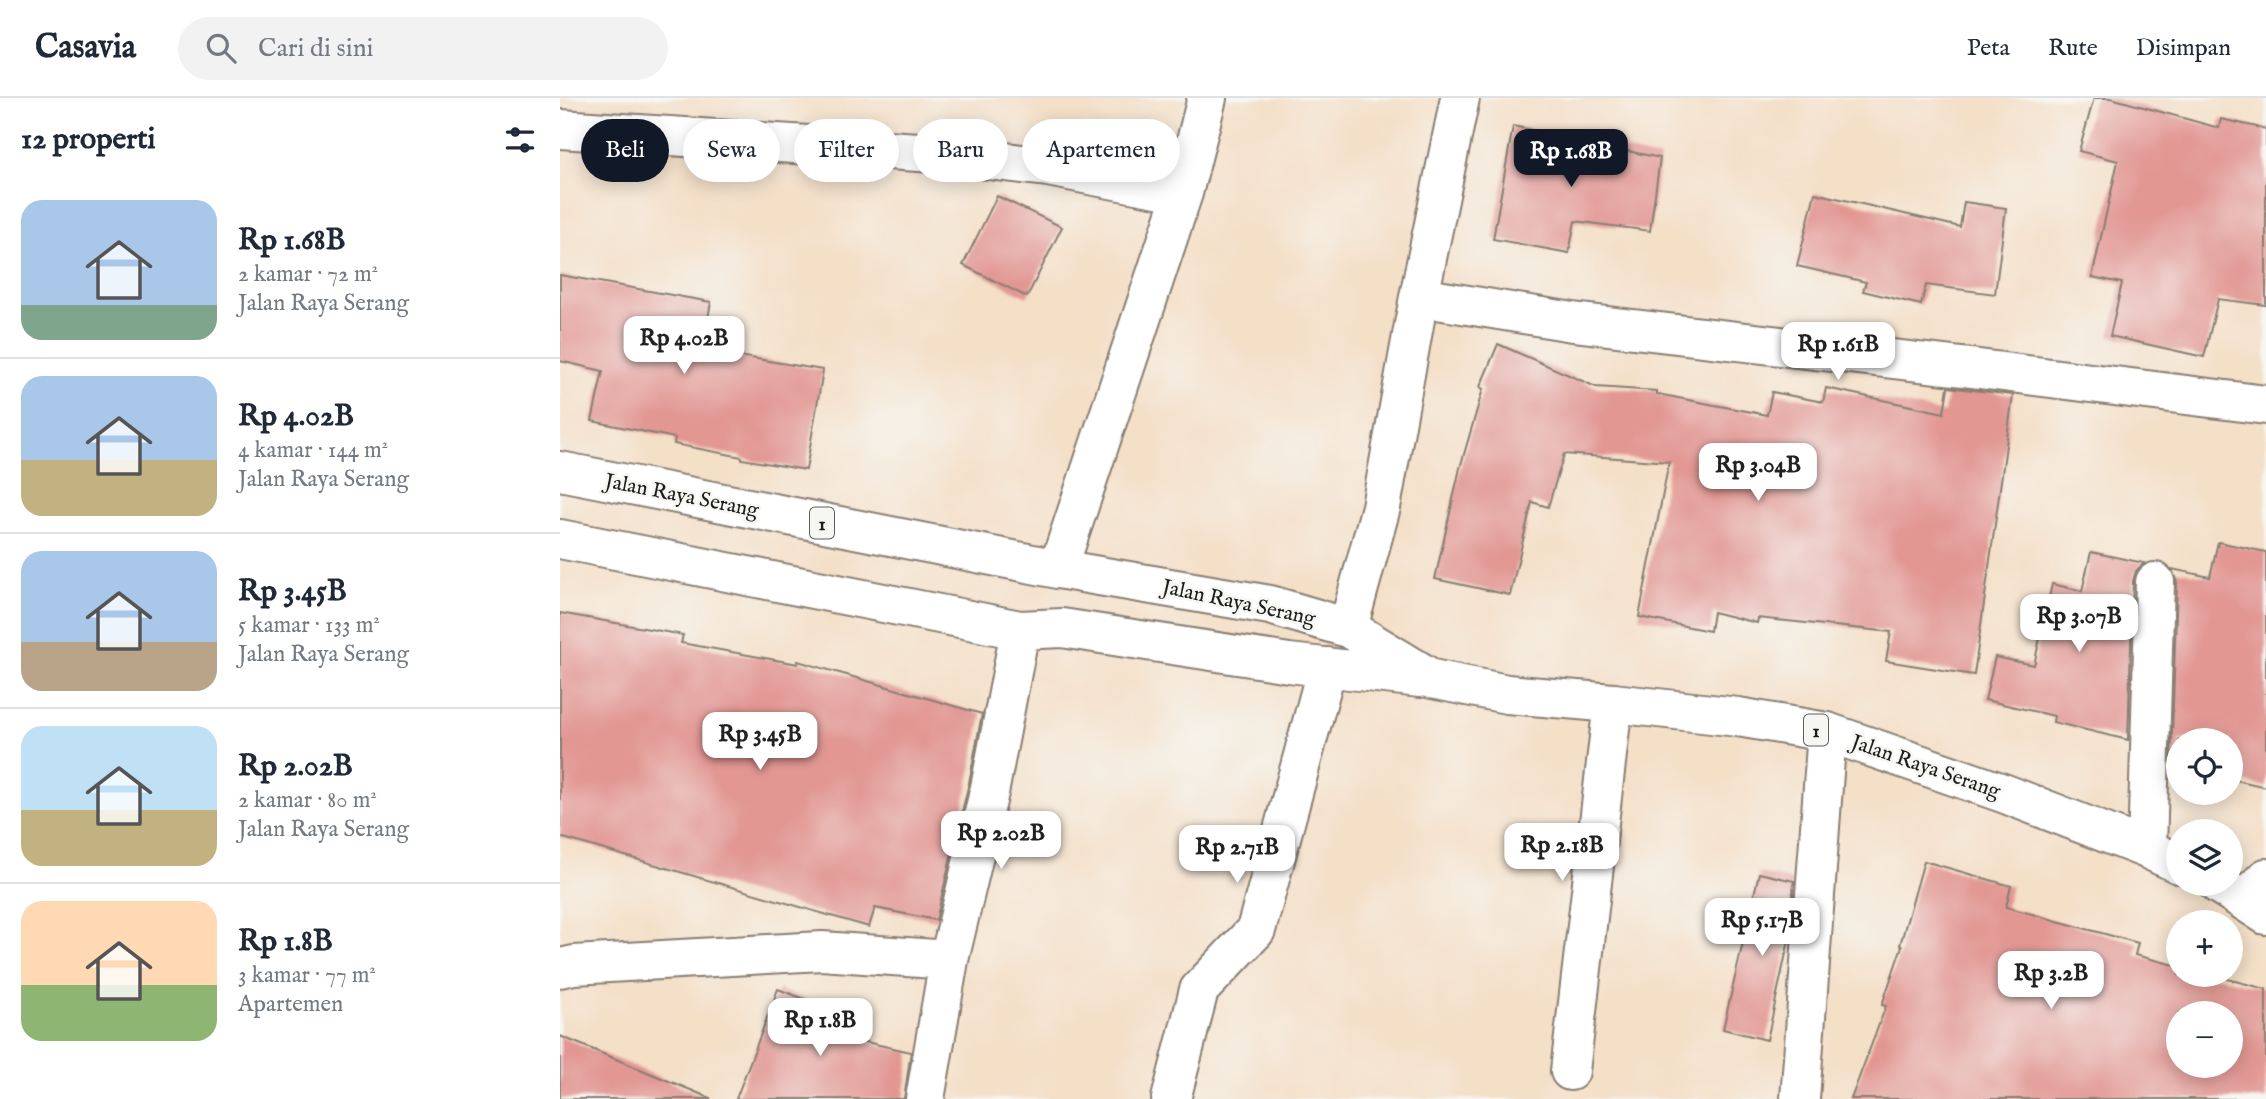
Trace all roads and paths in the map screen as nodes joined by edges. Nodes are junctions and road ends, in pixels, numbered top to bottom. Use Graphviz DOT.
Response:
graph roads {
  1 [pos="1208,98"];
  2 [pos="1460,98"];
  3 [pos="560,129"];
  4 [pos="1183,193"];
  5 [pos="1419,297"];
  6 [pos="2266,405"];
  7 [pos="560,471"];
  8 [pos="560,539"];
  9 [pos="1072,571"];
  10 [pos="2155,582"];
  11 [pos="1348,628"];
  12 [pos="1020,630"];
  13 [pos="1327,667"];
  14 [pos="1432,679"];
  15 [pos="1614,703"];
  16 [pos="1827,732"];
  17 [pos="2163,857"];
  18 [pos="949,960"];
  19 [pos="560,968"];
  20 [pos="1570,1070"];
  21 [pos="925,1099"];
  22 [pos="1171,1099"];
  23 [pos="1800,1099"];
  1 -- 4 [label="main road"];
  2 -- 5 [label="main road"];
  3 -- 4 [label="main road"];
  4 -- 9 [label="main road"];
  5 -- 6 [label="main road"];
  5 -- 11 [label="main road"];
  7 -- 9 [label="main road, Jalan Raya Serang / 1"];
  8 -- 12 [label="main road"];
  9 -- 11 [label="main road, Jalan Raya Serang / 1"];
  10 -- 17 [label="main road"];
  11 -- 14 [label="main road, Jalan Raya Serang / 1"];
  12 -- 13 [label="main road"];
  12 -- 18 [label="main road"];
  13 -- 14 [label="main road"];
  13 -- 22 [label="main road"];
  14 -- 15 [label="main road, Jalan Raya Serang / 1"];
  15 -- 16 [label="main road, Jalan Raya Serang / 1"];
  15 -- 20 [label="main road"];
  16 -- 17 [label="main road, Jalan Raya Serang / 1"];
  16 -- 23 [label="main road"];
  18 -- 19 [label="main road"];
  18 -- 21 [label="main road"];
}
